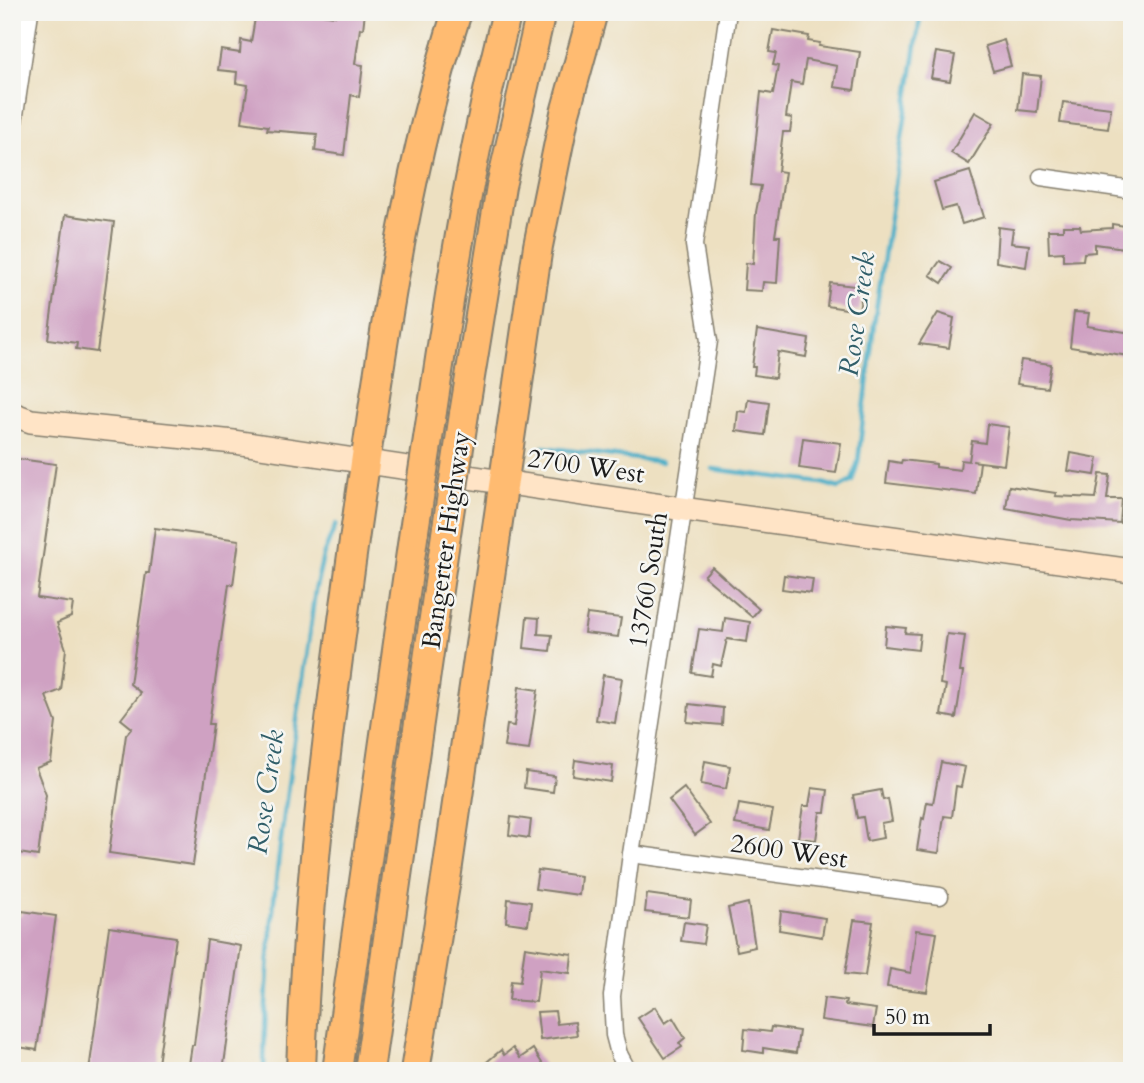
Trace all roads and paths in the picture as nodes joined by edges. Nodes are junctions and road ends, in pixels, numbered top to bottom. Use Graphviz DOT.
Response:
graph roads {
  1 [pos="30,12"];
  2 [pos="457,12"];
  3 [pos="507,12"];
  4 [pos="541,12"];
  5 [pos="593,12"];
  6 [pos="728,12"];
  7 [pos="12,135"];
  8 [pos="1041,177"];
  9 [pos="1132,190"];
  10 [pos="18,419"];
  11 [pos="366,461"];
  12 [pos="505,482"];
  13 [pos="683,509"];
  14 [pos="1132,571"];
  15 [pos="631,853"];
  16 [pos="940,896"];
  17 [pos="301,1071"];
  18 [pos="337,1071"];
  19 [pos="369,1071"];
  20 [pos="415,1071"];
  21 [pos="628,1071"];
  1 -- 7 [label="street"];
  2 -- 11 [label="highway"];
  3 -- 18 [label="highway, Bangerter Highway, bridge"];
  4 -- 19 [label="highway, Bangerter Highway, bridge"];
  5 -- 12 [label="highway"];
  6 -- 13 [label="street, 13760 South"];
  8 -- 9 [label="street"];
  10 -- 11 [label="main road, 2700 West"];
  11 -- 12 [label="main road, 2700 West"];
  11 -- 17 [label="highway"];
  12 -- 13 [label="main road, 2700 West"];
  12 -- 20 [label="highway"];
  13 -- 14 [label="main road, 2700 West"];
  13 -- 15 [label="street, 13760 South"];
  15 -- 16 [label="street, 2600 West"];
  15 -- 21 [label="street, 13760 South"];
}
